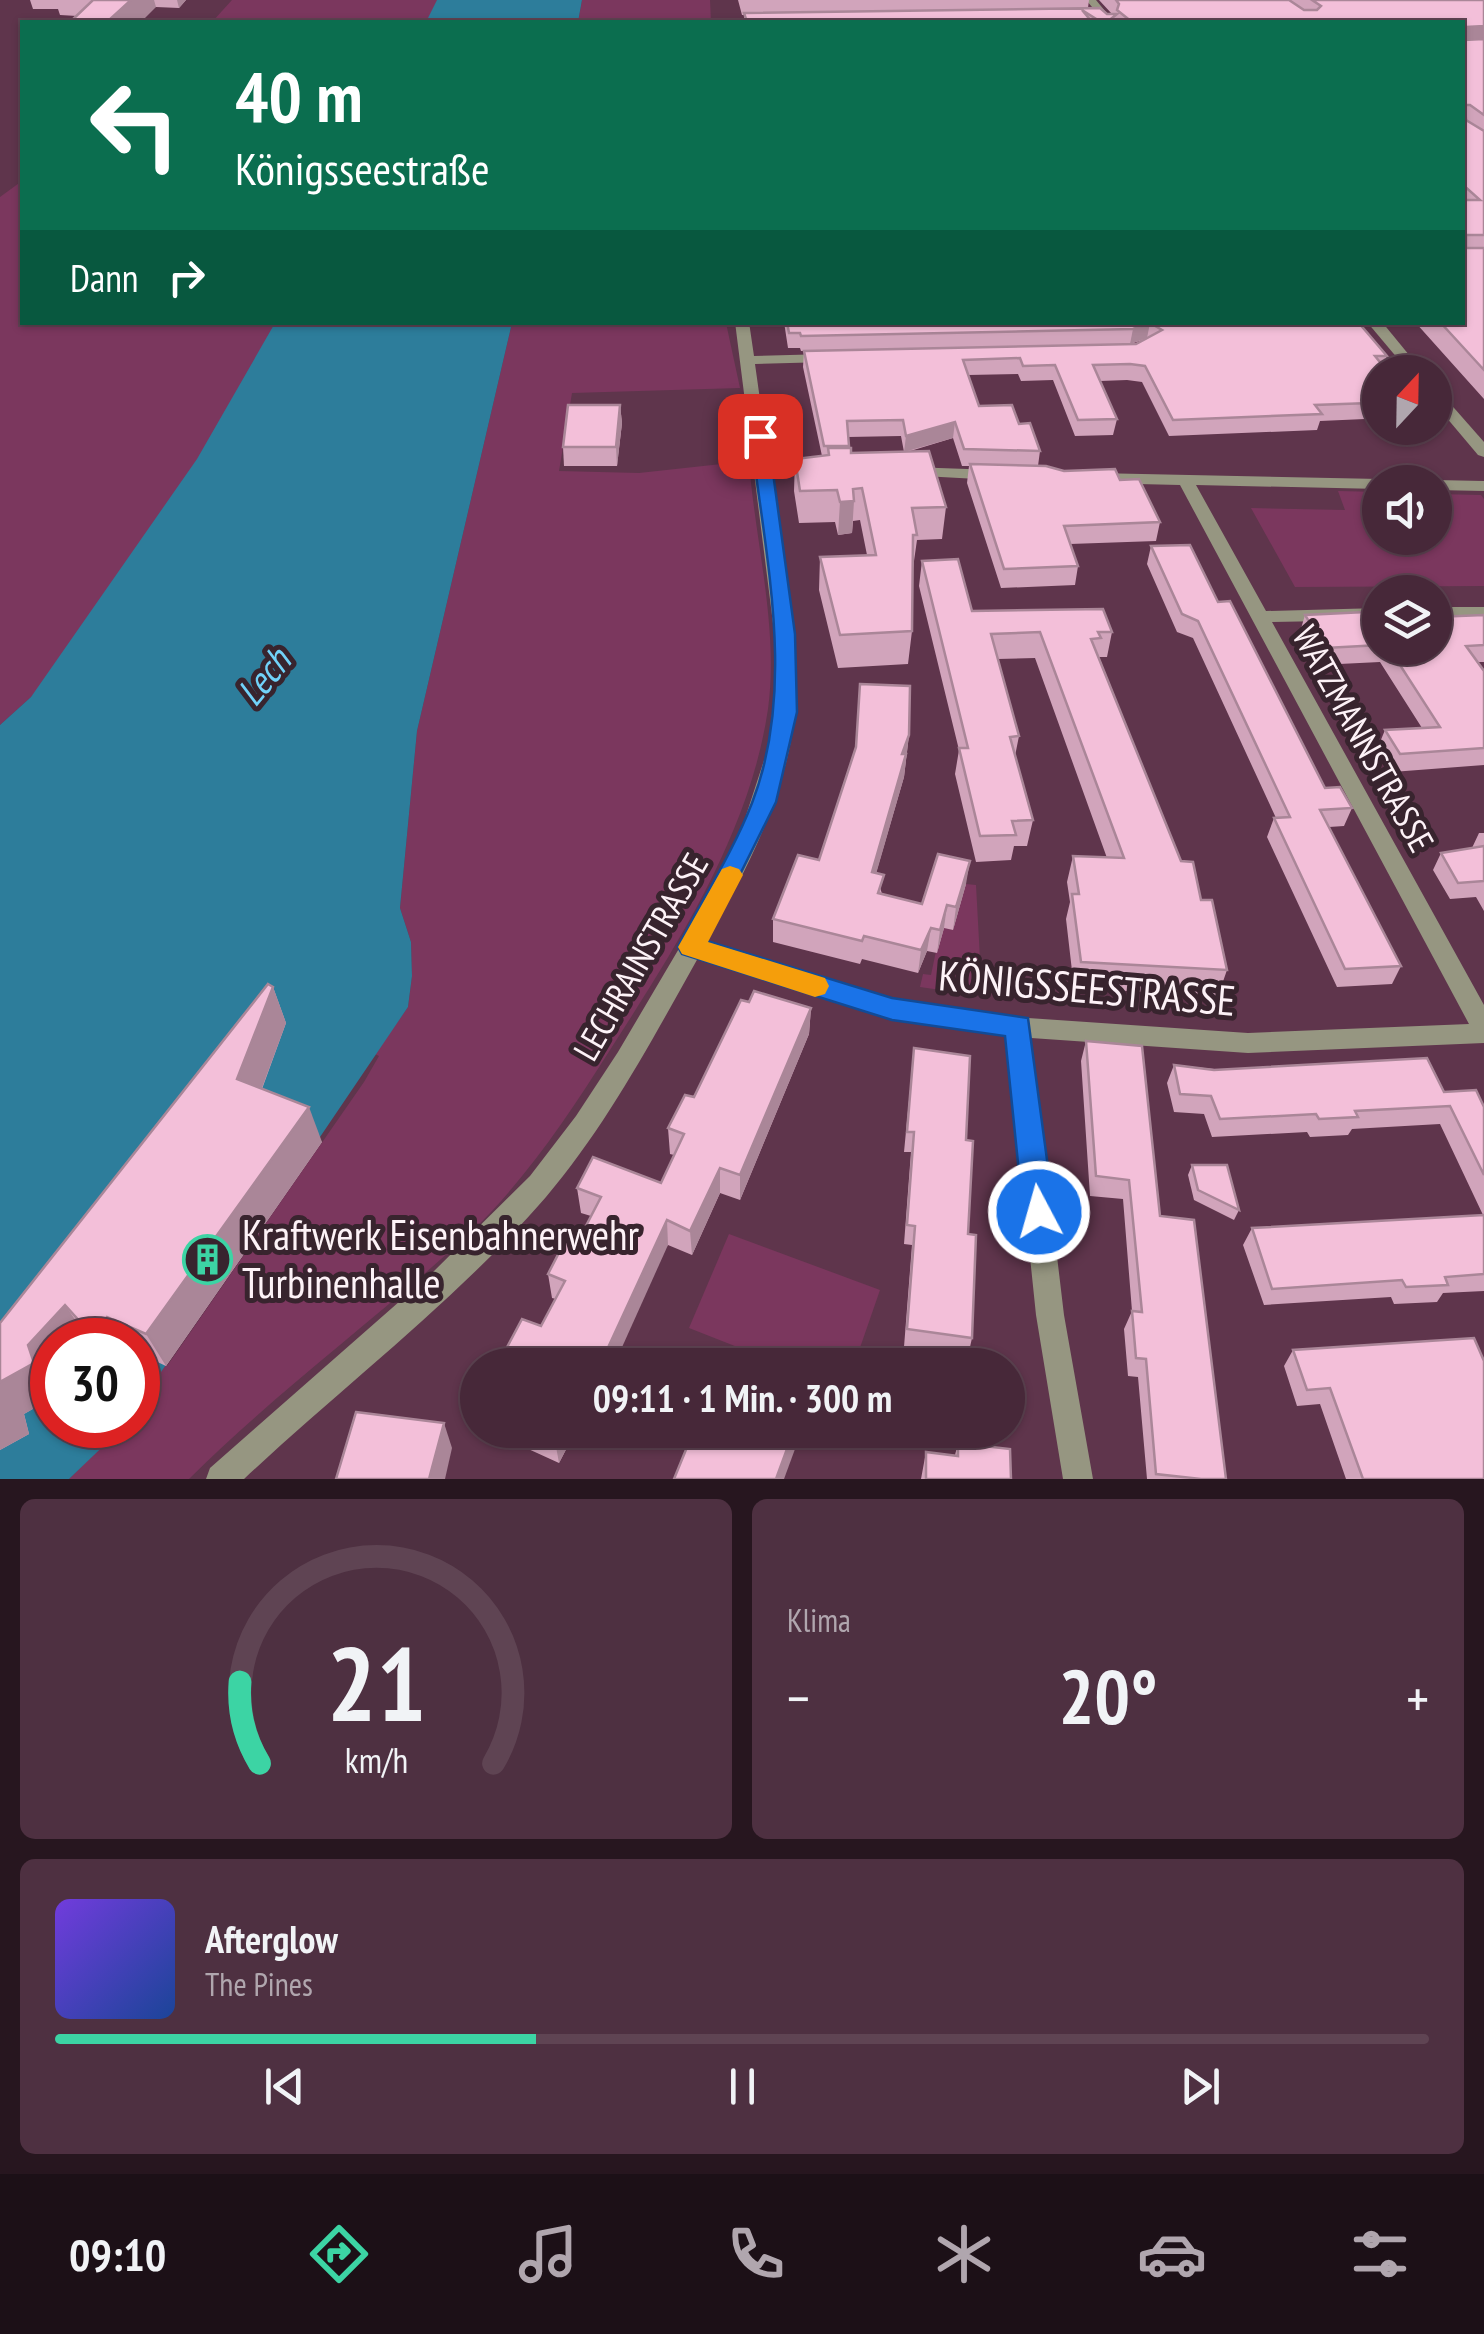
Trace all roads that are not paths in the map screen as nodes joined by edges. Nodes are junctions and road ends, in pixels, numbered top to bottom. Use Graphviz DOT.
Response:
graph roads {
  1 [pos="1091,0"];
  2 [pos="1086,13"];
  3 [pos="1102,13"];
  4 [pos="718,18"];
  5 [pos="788,20"];
  6 [pos="1108,20"];
  7 [pos="743,325"];
  8 [pos="1377,325"];
  9 [pos="1402,355"];
  10 [pos="848,358"];
  11 [pos="749,360"];
  12 [pos="1452,414"];
  13 [pos="1484,452"];
  14 [pos="764,468"];
  15 [pos="839,470"];
  16 [pos="897,472"];
  17 [pos="1012,476"];
  18 [pos="1070,477"];
  19 [pos="1186,481"];
  20 [pos="1362,484"];
  21 [pos="1452,485"];
  22 [pos="1484,486"];
  23 [pos="1484,612"];
  24 [pos="1452,613"];
  25 [pos="1362,614"];
  26 [pos="1260,616"];
  27 [pos="692,947"];
  28 [pos="1018,1026"];
  29 [pos="1484,1031"];
  30 [pos="221,1479"];
  31 [pos="1078,1479"];
  1 -- 3 [label="street"];
  2 -- 3 [label="street"];
  3 -- 6 [label="street"];
  4 -- 5 [label="street"];
  7 -- 11 [label="street, LECHRAINSTRASSE"];
  8 -- 9 [label="street"];
  10 -- 11 [label="street"];
  11 -- 14 [label="street, LECHRAINSTRASSE"];
  12 -- 13 [label="street"];
  14 -- 15 [label="street"];
  14 -- 27 [label="street, LECHRAINSTRASSE"];
  16 -- 17 [label="street"];
  18 -- 19 [label="street"];
  19 -- 20 [label="street"];
  19 -- 26 [label="street, WATZMANNSTRASSE"];
  21 -- 22 [label="street"];
  23 -- 24 [label="street"];
  25 -- 26 [label="street"];
  26 -- 29 [label="street, WATZMANNSTRASSE"];
  27 -- 28 [label="street, KÖNIGSSEESTRASSE"];
  27 -- 30 [label="street, LECHRAINSTRASSE"];
  28 -- 29 [label="street, KÖNIGSSEESTRASSE"];
  28 -- 31 [label="street"];
}
